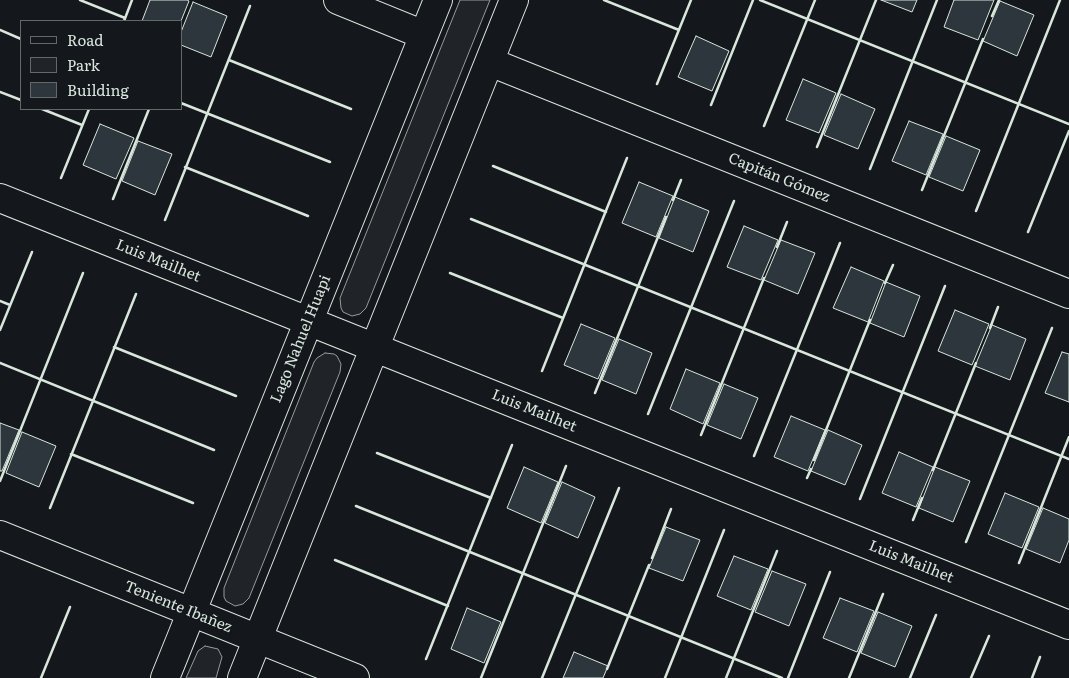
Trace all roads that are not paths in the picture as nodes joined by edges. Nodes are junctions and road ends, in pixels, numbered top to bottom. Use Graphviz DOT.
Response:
graph roads {
  1 [pos="338,0"];
  2 [pos="438,0"];
  3 [pos="514,0"];
  4 [pos="424,35"];
  5 [pos="490,62"];
  6 [pos="0,198"];
  7 [pos="1069,294"];
  8 [pos="309,321"];
  9 [pos="375,348"];
  10 [pos="0,535"];
  11 [pos="192,612"];
  12 [pos="1069,625"];
  13 [pos="258,639"];
  14 [pos="165,678"];
  15 [pos="242,678"];
  16 [pos="355,678"];
  1 -- 4 [label="street"];
  2 -- 4 [label="street, Lago Nahuel Huapi"];
  3 -- 5 [label="street"];
  4 -- 8 [label="street, Lago Nahuel Huapi"];
  5 -- 7 [label="street, Capitán Gómez"];
  5 -- 9 [label="street"];
  6 -- 8 [label="street, Luis Mailhet"];
  8 -- 9 [label="street, Luis Mailhet"];
  8 -- 11 [label="street, Lago Nahuel Huapi"];
  9 -- 12 [label="street, Luis Mailhet"];
  9 -- 13 [label="street"];
  10 -- 11 [label="street, Teniente Ibañez"];
  11 -- 13 [label="street, Teniente Ibañez"];
  11 -- 14 [label="street, Lago Nahuel Huapi"];
  13 -- 15 [label="street"];
  13 -- 16 [label="street, Teniente Ibañez"];
}
